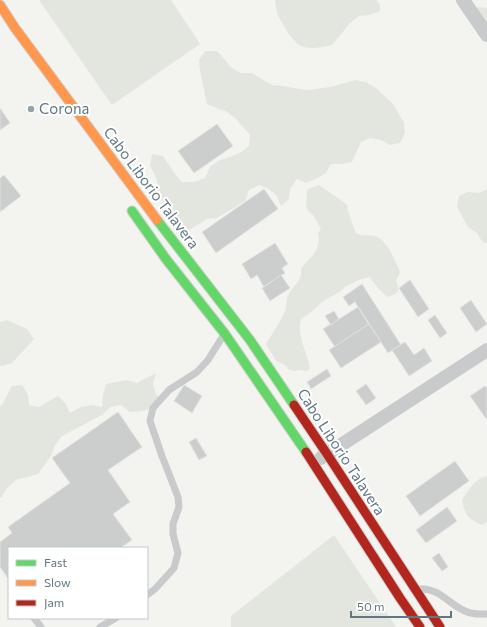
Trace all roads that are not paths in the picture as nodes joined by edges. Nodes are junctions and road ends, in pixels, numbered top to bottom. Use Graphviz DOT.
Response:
graph roads {
  1 [pos="463,0"];
  2 [pos="0,5"];
  3 [pos="15,28"];
  4 [pos="487,35"];
  5 [pos="70,116"];
  6 [pos="125,202"];
  7 [pos="225,334"];
  8 [pos="487,350"];
  9 [pos="327,454"];
  10 [pos="313,464"];
  11 [pos="414,589"];
  12 [pos="148,594"];
  13 [pos="400,598"];
  14 [pos="487,614"];
  15 [pos="35,619"];
  16 [pos="114,619"];
  17 [pos="41,627"];
  18 [pos="100,627"];
  19 [pos="420,627"];
  20 [pos="440,627"];
  1 -- 4 [label="street"];
  2 -- 3 [label="highway"];
  3 -- 5 [label="highway"];
  3 -- 9 [label="highway, Cabo Liborio Talavera"];
  6 -- 7 [label="highway, Cabo Liborio Talavera"];
  7 -- 10 [label="highway, Cabo Liborio Talavera"];
  7 -- 12 [label="lane"];
  8 -- 9 [label="street"];
  9 -- 10 [label="street"];
  9 -- 11 [label="highway, Cabo Liborio Talavera"];
  10 -- 13 [label="highway, Cabo Liborio Talavera"];
  11 -- 13 [label="highway"];
  11 -- 14 [label="lane"];
  11 -- 20 [label="highway, Cabo Liborio Talavera"];
  13 -- 19 [label="highway, Cabo Liborio Talavera"];
  15 -- 17 [label="lane"];
  16 -- 18 [label="lane"];
}
